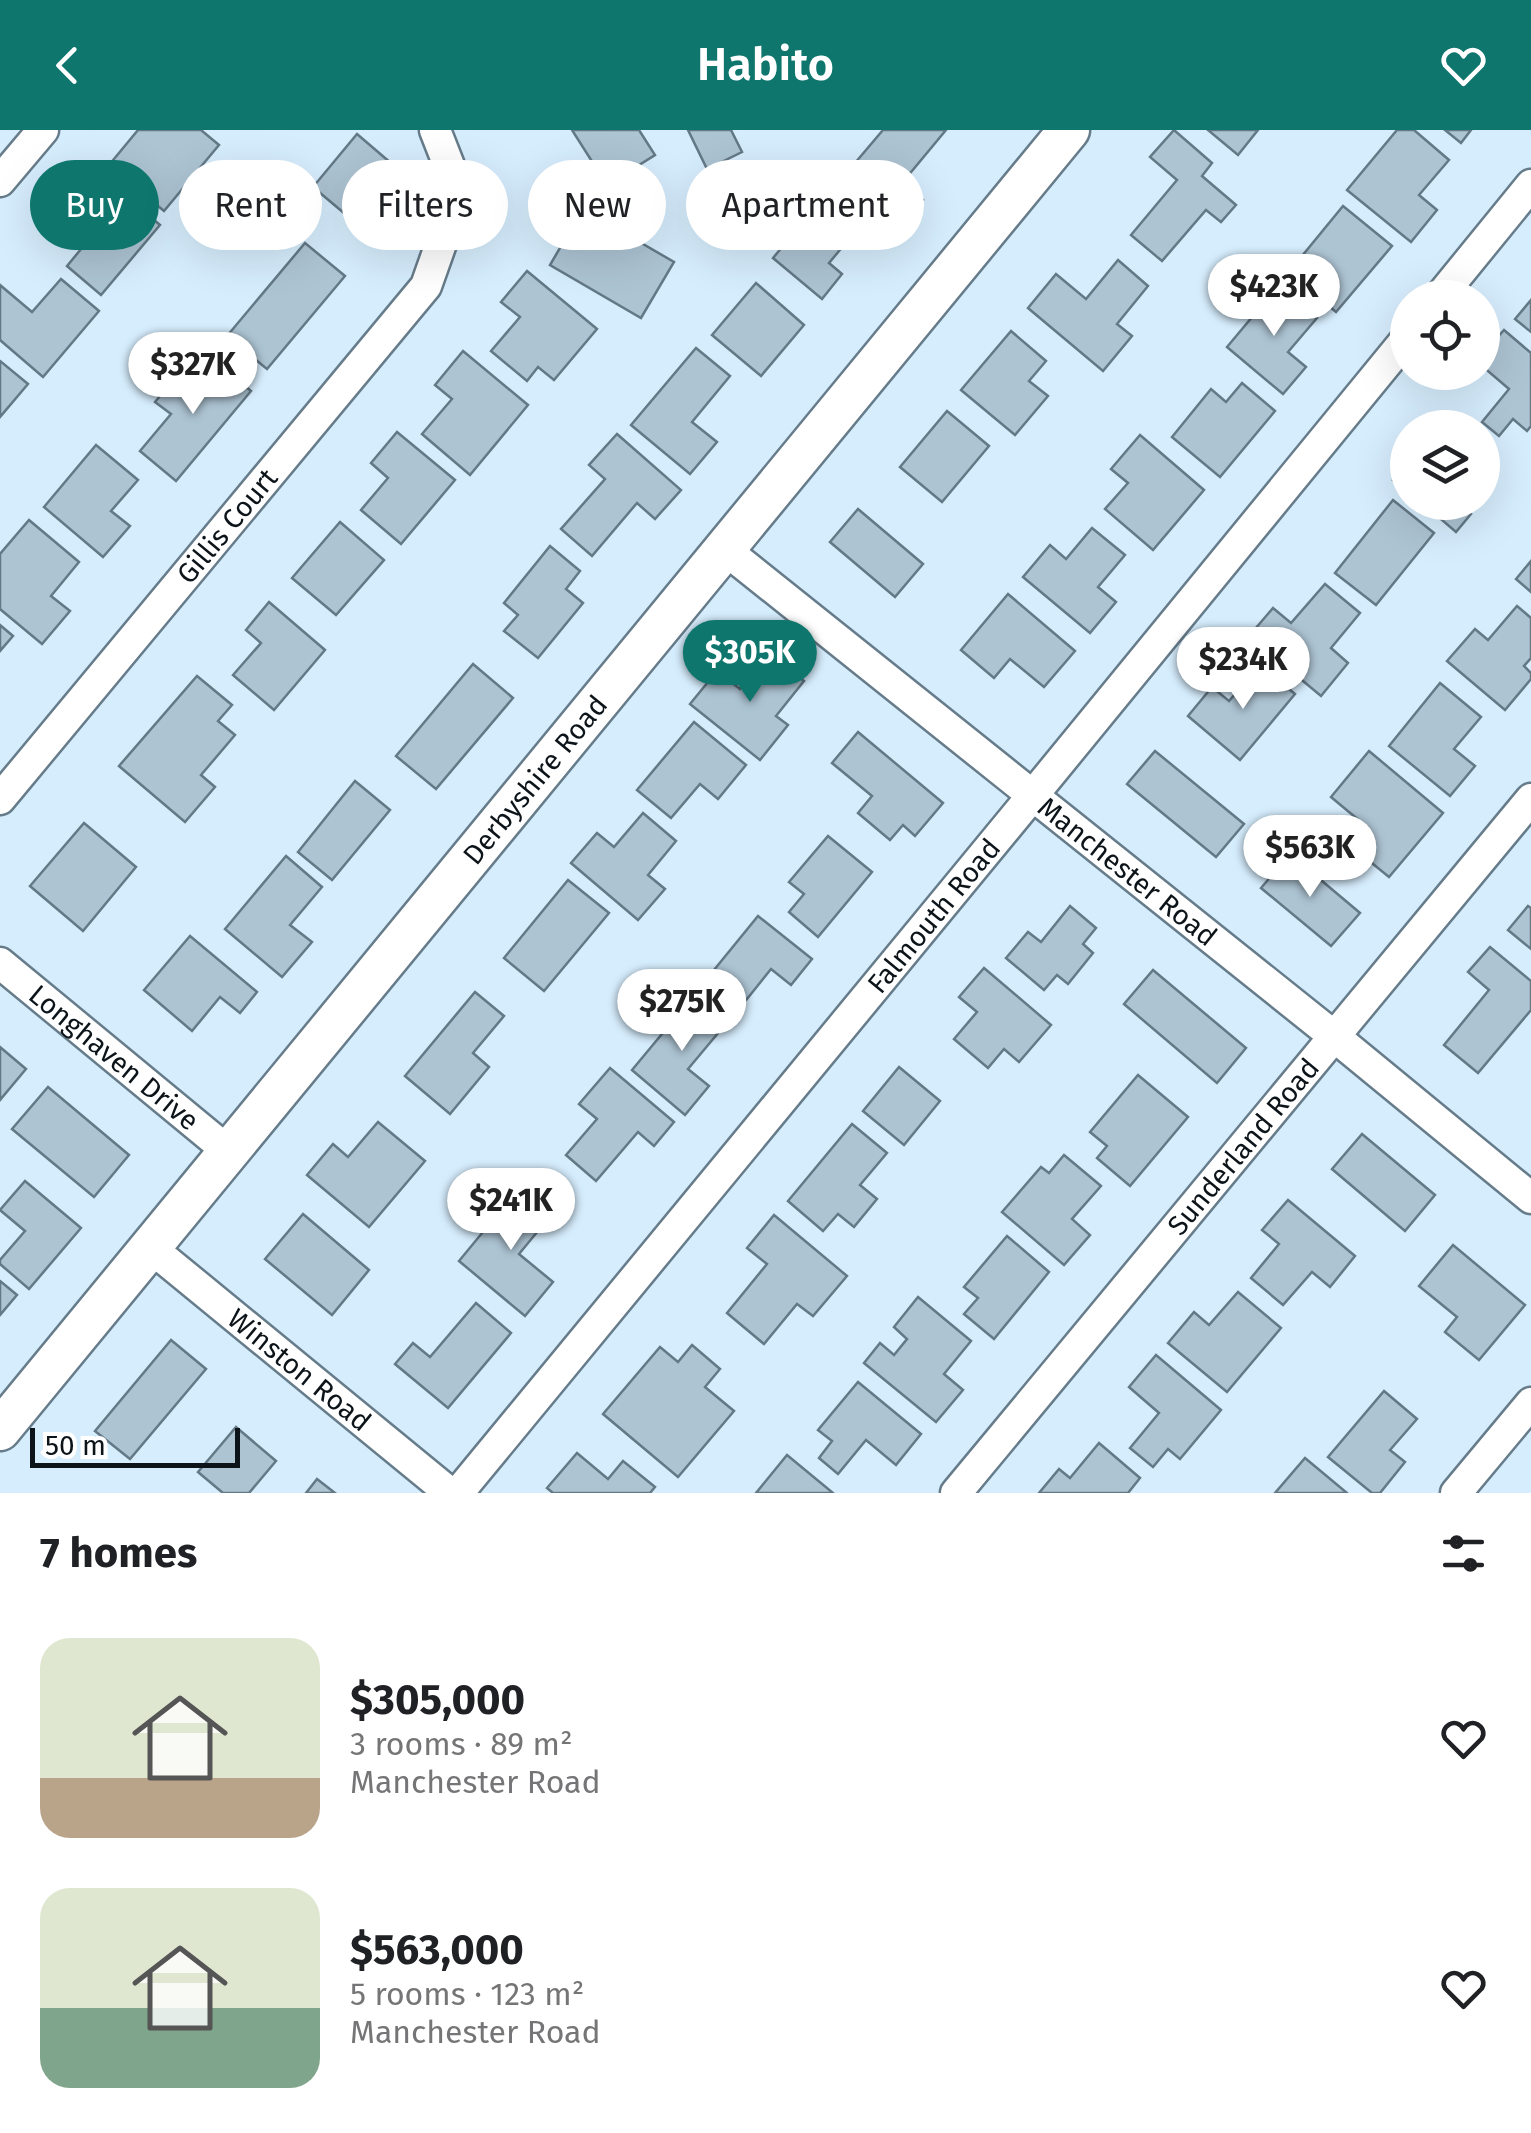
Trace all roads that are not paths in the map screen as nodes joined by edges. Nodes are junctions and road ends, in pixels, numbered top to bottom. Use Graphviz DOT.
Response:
graph roads {
  1 [pos="43,130"];
  2 [pos="435,130"];
  3 [pos="1067,131"];
  4 [pos="0,181"];
  5 [pos="1531,185"];
  6 [pos="1454,280"];
  7 [pos="1390,359"];
  8 [pos="723,548"];
  9 [pos="1033,795"];
  10 [pos="0,798"];
  11 [pos="1531,799"];
  12 [pos="0,962"];
  13 [pos="1335,1037"];
  14 [pos="229,1152"];
  15 [pos="1531,1198"];
  16 [pos="151,1248"];
  17 [pos="1531,1402"];
  18 [pos="0,1430"];
  19 [pos="450,1493"];
  20 [pos="458,1493"];
  21 [pos="956,1493"];
  22 [pos="1456,1493"];
  1 -- 4 [label="street"];
  2 -- 10 [label="street, Gillis Court"];
  3 -- 8 [label="street, Derbyshire Road"];
  5 -- 6 [label="street"];
  7 -- 9 [label="street, Falmouth Road"];
  8 -- 9 [label="street, Manchester Road"];
  8 -- 14 [label="street, Derbyshire Road"];
  9 -- 13 [label="street, Manchester Road"];
  9 -- 20 [label="street, Falmouth Road"];
  11 -- 13 [label="street, Sunderland Road"];
  12 -- 14 [label="street, Longhaven Drive"];
  13 -- 15 [label="street, Manchester Road"];
  13 -- 21 [label="street, Sunderland Road"];
  14 -- 16 [label="street, Derbyshire Road"];
  16 -- 18 [label="street, Derbyshire Road"];
  16 -- 19 [label="street, Winston Road"];
  17 -- 22 [label="street"];
}
